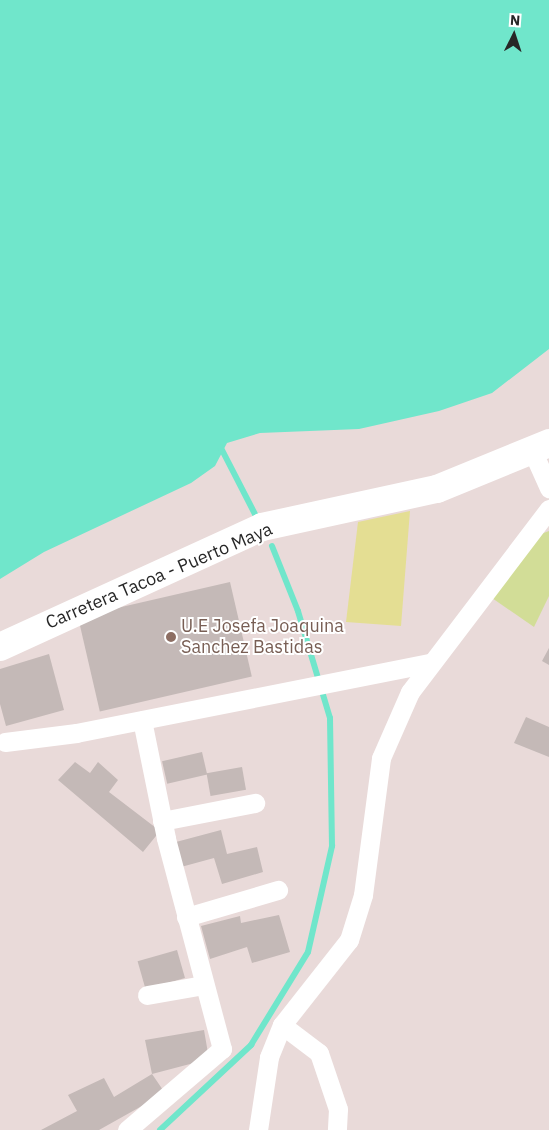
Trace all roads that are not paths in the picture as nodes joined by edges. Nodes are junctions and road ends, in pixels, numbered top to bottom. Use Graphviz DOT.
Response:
graph roads {
  1 [pos="541,446"];
  2 [pos="549,488"];
  3 [pos="549,509"];
  4 [pos="0,647"];
  5 [pos="430,663"];
  6 [pos="142,720"];
  7 [pos="5,742"];
  8 [pos="255,803"];
  9 [pos="162,821"];
  10 [pos="278,890"];
  11 [pos="186,917"];
  12 [pos="204,985"];
  13 [pos="147,995"];
  14 [pos="282,1025"];
  15 [pos="127,1130"];
  16 [pos="258,1130"];
  17 [pos="338,1130"];
  1 -- 2 [label="street"];
  1 -- 4 [label="street, Carretera Tacoa - Puerto Maya"];
  3 -- 5 [label="street"];
  5 -- 6 [label="street"];
  5 -- 14 [label="street"];
  6 -- 7 [label="street"];
  6 -- 9 [label="street"];
  8 -- 9 [label="street"];
  9 -- 11 [label="street"];
  10 -- 11 [label="street"];
  11 -- 12 [label="street"];
  12 -- 13 [label="street"];
  12 -- 15 [label="street"];
  14 -- 16 [label="street"];
  14 -- 17 [label="street"];
}
